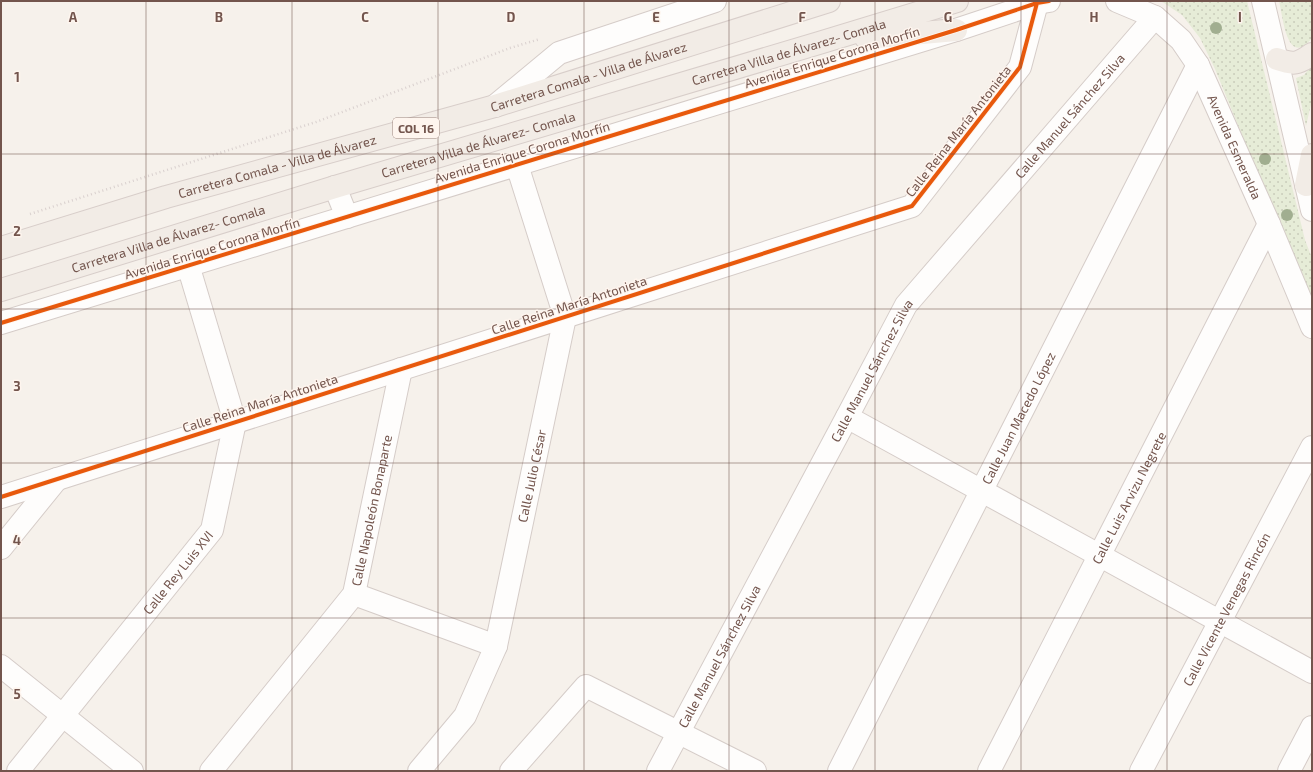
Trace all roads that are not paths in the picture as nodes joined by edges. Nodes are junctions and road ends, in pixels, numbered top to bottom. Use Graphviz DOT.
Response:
graph roads {
  1 [pos="715,1"];
  2 [pos="829,1"];
  3 [pos="957,1"];
  4 [pos="1118,1"];
  5 [pos="1263,1"];
  6 [pos="1043,2"];
  7 [pos="1155,17"];
  8 [pos="956,30"];
  9 [pos="820,43"];
  10 [pos="1312,54"];
  11 [pos="1277,59"];
  12 [pos="1198,65"];
  13 [pos="496,106"];
  14 [pos="1312,155"];
  15 [pos="517,165"];
  16 [pos="1306,185"];
  17 [pos="335,187"];
  18 [pos="1312,210"];
  19 [pos="347,217"];
  20 [pos="1269,224"];
  21 [pos="1,248"];
  22 [pos="188,265"];
  23 [pos="1,290"];
  24 [pos="565,317"];
  25 [pos="1,323"];
  26 [pos="1312,327"];
  27 [pos="401,369"];
  28 [pos="848,417"];
  29 [pos="235,422"];
  30 [pos="1312,447"];
  31 [pos="57,479"];
  32 [pos="982,491"];
  33 [pos="1,497"];
  34 [pos="1,548"];
  35 [pos="1099,555"];
  36 [pos="354,594"];
  37 [pos="1221,622"];
  38 [pos="496,646"];
  39 [pos="1,666"];
  40 [pos="1312,672"];
  41 [pos="63,716"];
  42 [pos="1312,727"];
  43 [pos="678,732"];
  44 [pos="18,771"];
  45 [pos="132,771"];
  46 [pos="211,771"];
  47 [pos="419,771"];
  48 [pos="511,771"];
  49 [pos="658,771"];
  50 [pos="755,771"];
  51 [pos="839,771"];
  52 [pos="989,771"];
  53 [pos="1141,771"];
  54 [pos="1289,771"];
  1 -- 13 [label="street"];
  2 -- 13 [label="main road, Carretera Comala - Villa de Álvarez / COL 16"];
  3 -- 9 [label="main road, Carretera Villa de Álvarez- Comala / COL 16"];
  4 -- 7 [label="street, Avenida Esmeralda"];
  5 -- 11 [label="street"];
  6 -- 8 [label="street, Avenida Enrique Corona Morfín"];
  6 -- 24 [label="street, Calle Reina María Antonieta"];
  7 -- 12 [label="street, Avenida Esmeralda"];
  7 -- 28 [label="street, Calle Manuel Sánchez Silva"];
  8 -- 9 [label="main road"];
  8 -- 15 [label="street, Avenida Enrique Corona Morfín"];
  9 -- 17 [label="main road, Carretera Villa de Álvarez- Comala / COL 16"];
  10 -- 11 [label="main road"];
  11 -- 16 [label="street"];
  12 -- 20 [label="street, Avenida Esmeralda"];
  12 -- 32 [label="street, Calle Juan Macedo López"];
  13 -- 21 [label="main road, Carretera Comala - Villa de Álvarez / COL 16"];
  14 -- 16 [label="main road"];
  15 -- 19 [label="street, Avenida Enrique Corona Morfín"];
  15 -- 24 [label="street, Calle Julio César"];
  16 -- 18 [label="street"];
  17 -- 19 [label="street"];
  17 -- 23 [label="main road, Carretera Villa de Álvarez- Comala / COL 16"];
  19 -- 22 [label="street, Avenida Enrique Corona Morfín"];
  20 -- 26 [label="street, Avenida Esmeralda"];
  20 -- 35 [label="street, Calle Luis Arvizu Negrete"];
  22 -- 25 [label="street, Avenida Enrique Corona Morfín"];
  22 -- 29 [label="street, Calle Rey Luis XVI"];
  24 -- 27 [label="street, Calle Reina María Antonieta"];
  24 -- 38 [label="street, Calle Julio César"];
  27 -- 29 [label="street, Calle Reina María Antonieta"];
  27 -- 36 [label="street, Calle Napoleón Bonaparte"];
  28 -- 32 [label="street"];
  28 -- 43 [label="street, Calle Manuel Sánchez Silva"];
  29 -- 31 [label="street, Calle Reina María Antonieta"];
  29 -- 41 [label="street, Calle Rey Luis XVI"];
  30 -- 37 [label="street, Calle Vicente Venegas Rincón"];
  31 -- 33 [label="street, Calle Reina María Antonieta"];
  31 -- 34 [label="street"];
  32 -- 35 [label="street"];
  32 -- 51 [label="street, Calle Juan Macedo López"];
  35 -- 37 [label="street"];
  35 -- 52 [label="street, Calle Luis Arvizu Negrete"];
  36 -- 38 [label="street"];
  36 -- 46 [label="street, Calle Napoleón Bonaparte"];
  37 -- 40 [label="street"];
  37 -- 53 [label="street, Calle Vicente Venegas Rincón"];
  38 -- 47 [label="street, Calle Julio César"];
  39 -- 41 [label="street"];
  41 -- 44 [label="street, Calle Rey Luis XVI"];
  41 -- 45 [label="street"];
  42 -- 54 [label="street"];
  43 -- 48 [label="street"];
  43 -- 49 [label="street, Calle Manuel Sánchez Silva"];
  43 -- 50 [label="street"];
}
